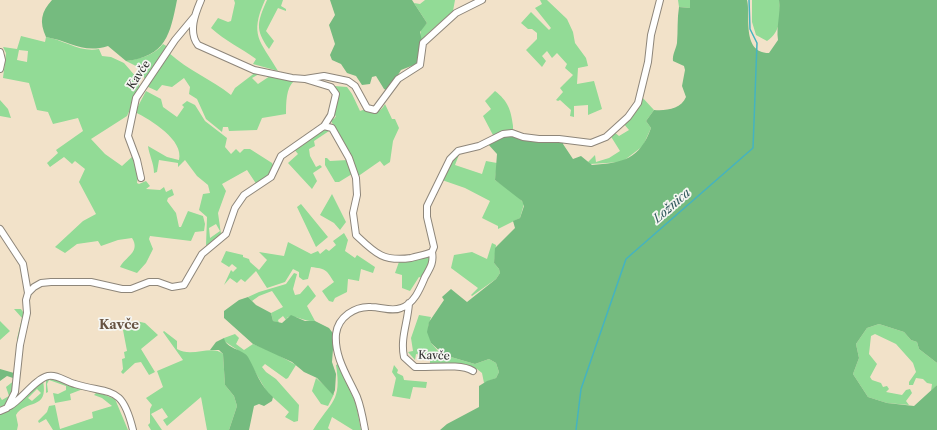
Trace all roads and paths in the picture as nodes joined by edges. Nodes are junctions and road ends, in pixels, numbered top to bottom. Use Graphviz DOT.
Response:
graph roads {
  1 [pos="201,0"];
  2 [pos="482,0"];
  3 [pos="660,0"];
  4 [pos="195,16"];
  5 [pos="0,52"];
  6 [pos="0,69"];
  7 [pos="305,79"];
  8 [pos="324,126"];
  9 [pos="141,178"];
  10 [pos="0,229"];
  11 [pos="432,252"];
  12 [pos="28,293"];
  13 [pos="409,303"];
  14 [pos="473,371"];
  15 [pos="7,408"];
  16 [pos="0,411"];
  17 [pos="133,430"];
  18 [pos="365,430"];
  1 -- 4 [label="street, Kavče"];
  2 -- 7 [label="street, Kavče"];
  3 -- 11 [label="street"];
  4 -- 7 [label="street, Kavče"];
  4 -- 9 [label="street, Kavče"];
  5 -- 6 [label="street"];
  7 -- 8 [label="street, Kavče"];
  8 -- 11 [label="street"];
  8 -- 12 [label="street"];
  10 -- 12 [label="street"];
  11 -- 13 [label="street"];
  12 -- 15 [label="street"];
  13 -- 14 [label="street, Kavče"];
  13 -- 18 [label="street"];
  15 -- 16 [label="street"];
  15 -- 17 [label="street"];
}
